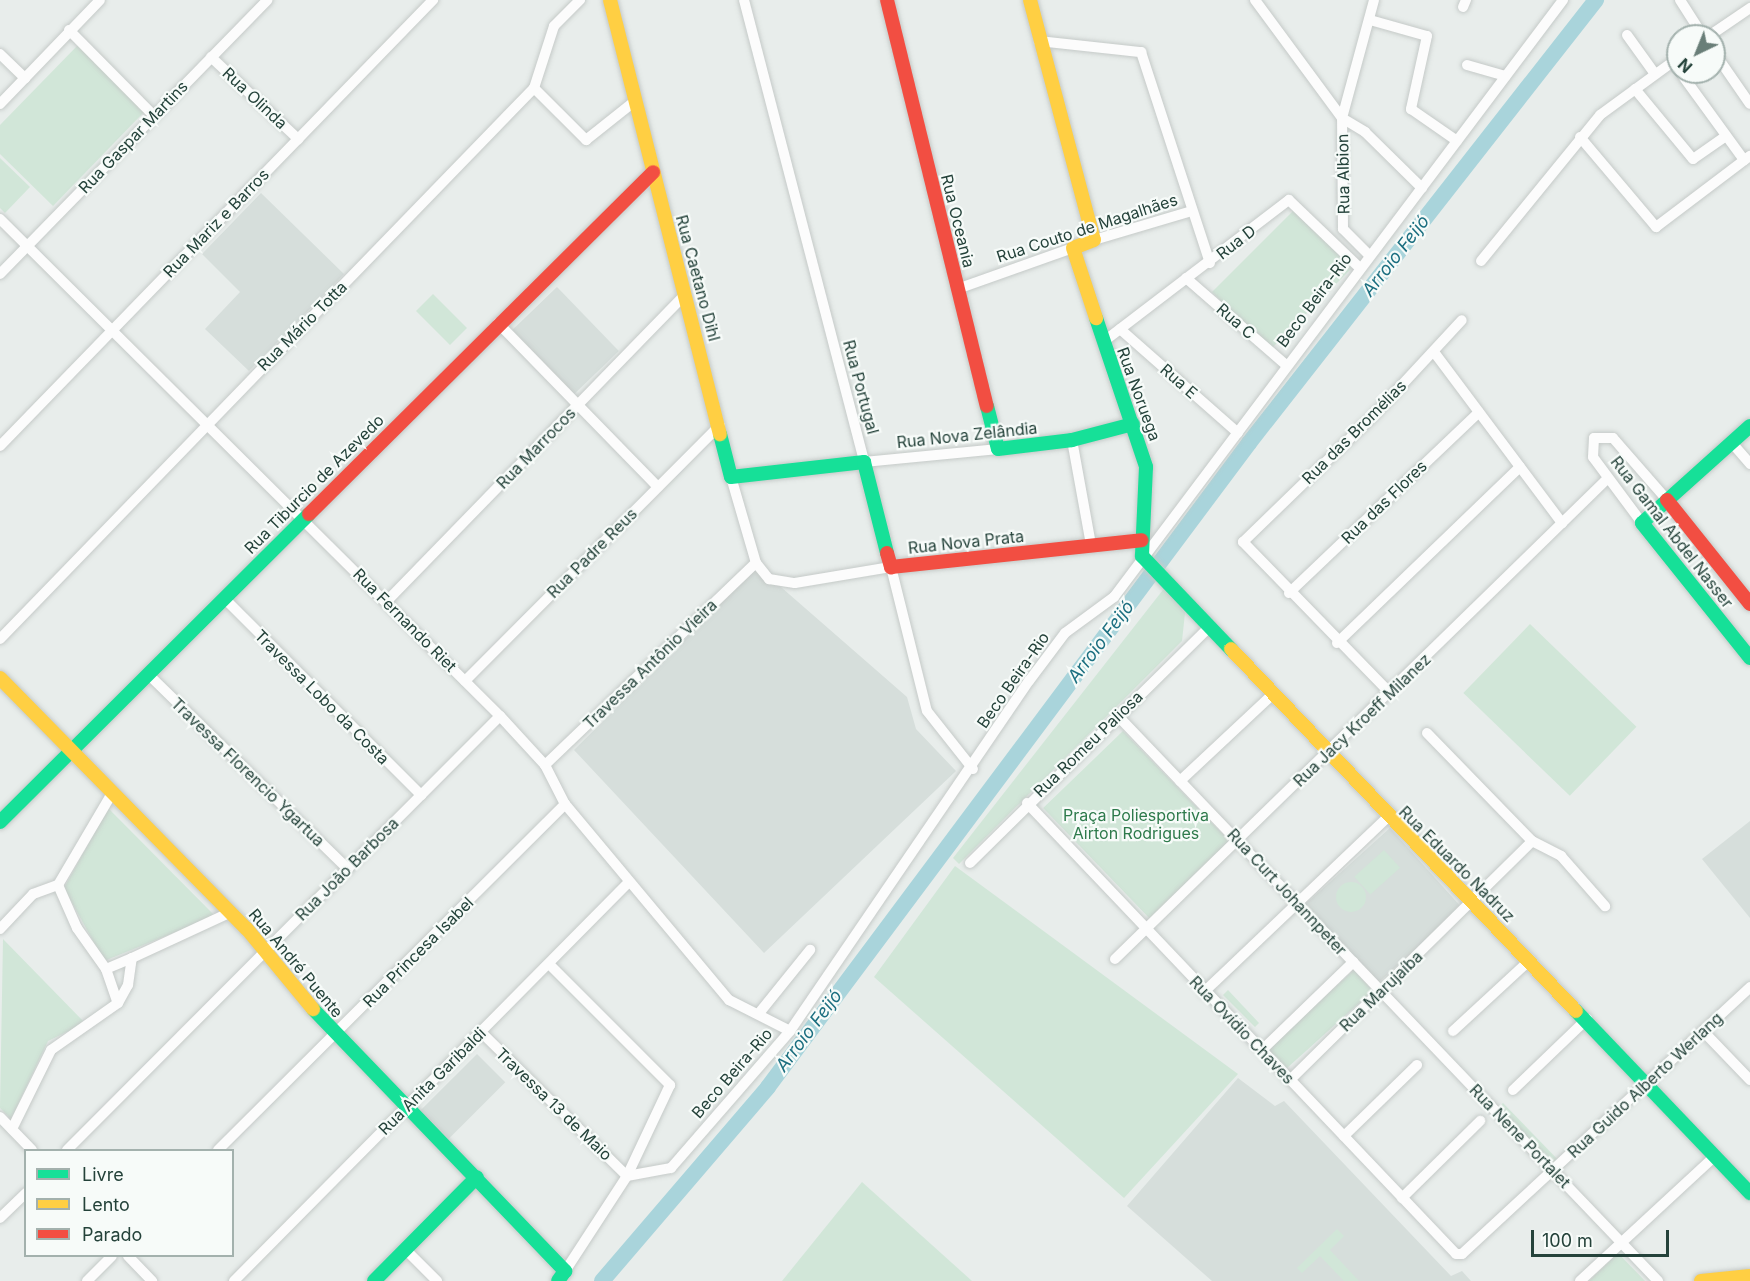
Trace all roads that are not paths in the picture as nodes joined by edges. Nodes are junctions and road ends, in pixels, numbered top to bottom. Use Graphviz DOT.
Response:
graph roads {
  1 [pos="100,0"];
  2 [pos="267,0"];
  3 [pos="433,0"];
  4 [pos="580,0"];
  5 [pos="744,0"];
  6 [pos="887,0"];
  7 [pos="1030,0"];
  8 [pos="1255,0"];
  9 [pos="1374,0"];
  10 [pos="1563,0"];
  11 [pos="1680,0"];
  12 [pos="612,2"];
  13 [pos="1750,8"];
  14 [pos="1370,20"];
  15 [pos="1695,24"];
  16 [pos="1726,24"];
  17 [pos="69,30"];
  18 [pos="1627,35"];
  19 [pos="1039,41"];
  20 [pos="0,54"];
  21 [pos="211,57"];
  22 [pos="1467,65"];
  23 [pos="1726,69"];
  24 [pos="1666,70"];
  25 [pos="1655,74"];
  26 [pos="1505,76"];
  27 [pos="26,78"];
  28 [pos="1690,84"];
  29 [pos="534,88"];
  30 [pos="1635,89"];
  31 [pos="635,100"];
  32 [pos="0,104"];
  33 [pos="1750,104"];
  34 [pos="153,115"];
  35 [pos="1342,118"];
  36 [pos="1726,135"];
  37 [pos="1580,137"];
  38 [pos="298,139"];
  39 [pos="1457,141"];
  40 [pos="1747,158"];
  41 [pos="653,172"];
  42 [pos="1422,188"];
  43 [pos="1192,211"];
  44 [pos="0,219"];
  45 [pos="1094,240"];
  46 [pos="27,246"];
  47 [pos="1073,248"];
  48 [pos="1369,255"];
  49 [pos="1481,261"];
  50 [pos="1210,263"];
  51 [pos="1360,268"];
  52 [pos="0,274"];
  53 [pos="1186,278"];
  54 [pos="957,289"];
  55 [pos="686,294"];
  56 [pos="1462,320"];
  57 [pos="498,323"];
  58 [pos="1120,329"];
  59 [pos="112,330"];
  60 [pos="1103,342"];
  61 [pos="1434,352"];
  62 [pos="1285,364"];
  63 [pos="578,405"];
  64 [pos="1479,412"];
  65 [pos="206,423"];
  66 [pos="1133,424"];
  67 [pos="720,425"];
  68 [pos="1750,426"];
  69 [pos="1238,433"];
  70 [pos="1072,440"];
  71 [pos="1732,443"];
  72 [pos="0,446"];
  73 [pos="998,449"];
  74 [pos="864,462"];
  75 [pos="1750,464"];
  76 [pos="1520,467"];
  77 [pos="731,477"];
  78 [pos="1607,479"];
  79 [pos="658,487"];
  80 [pos="1667,500"];
  81 [pos="303,517"];
  82 [pos="1642,523"];
  83 [pos="1562,524"];
  84 [pos="1142,540"];
  85 [pos="1091,545"];
  86 [pos="1145,559"];
  87 [pos="756,564"];
  88 [pos="891,567"];
  89 [pos="1289,593"];
  90 [pos="224,598"];
  91 [pos="387,601"];
  92 [pos="1750,604"];
  93 [pos="1209,627"];
  94 [pos="0,639"];
  95 [pos="1338,643"];
  96 [pos="1750,658"];
  97 [pos="149,675"];
  98 [pos="0,678"];
  99 [pos="465,681"];
  100 [pos="1390,693"];
  101 [pos="1272,695"];
  102 [pos="1117,715"];
  103 [pos="500,716"];
  104 [pos="1427,733"];
  105 [pos="69,753"];
  106 [pos="1327,753"];
  107 [pos="545,765"];
  108 [pos="973,769"];
  109 [pos="1180,781"];
  110 [pos="111,795"];
  111 [pos="421,795"];
  112 [pos="1027,803"];
  113 [pos="565,804"];
  114 [pos="1388,817"];
  115 [pos="0,822"];
  116 [pos="1238,841"];
  117 [pos="1532,841"];
  118 [pos="970,863"];
  119 [pos="348,869"];
  120 [pos="629,882"];
  121 [pos="58,885"];
  122 [pos="1472,902"];
  123 [pos="1298,904"];
  124 [pos="1605,906"];
  125 [pos="231,912"];
  126 [pos="0,929"];
  127 [pos="1145,930"];
  128 [pos="266,950"];
  129 [pos="810,950"];
  130 [pos="132,958"];
  131 [pos="1115,959"];
  132 [pos="1530,960"];
  133 [pos="1353,962"];
  134 [pos="550,965"];
  135 [pos="106,969"];
  136 [pos="1750,987"];
  137 [pos="1204,992"];
  138 [pos="1381,992"];
  139 [pos="118,1003"];
  140 [pos="760,1012"];
  141 [pos="1587,1019"];
  142 [pos="790,1031"];
  143 [pos="1453,1031"];
  144 [pos="1702,1031"];
  145 [pos="481,1032"];
  146 [pos="336,1035"];
  147 [pos="1262,1050"];
  148 [pos="1417,1065"];
  149 [pos="1290,1080"];
  150 [pos="1750,1080"];
  151 [pos="1647,1083"];
  152 [pos="1513,1090"];
  153 [pos="405,1107"];
  154 [pos="0,1117"];
  155 [pos="1480,1121"];
  156 [pos="12,1129"];
  157 [pos="1344,1136"];
  158 [pos="31,1149"];
  159 [pos="68,1149"];
  160 [pos="219,1149"];
  161 [pos="1716,1155"];
  162 [pos="1553,1171"];
  163 [pos="627,1176"];
  164 [pos="477,1177"];
  165 [pos="1750,1192"];
  166 [pos="24,1195"];
  167 [pos="1402,1198"];
  168 [pos="0,1218"];
  169 [pos="1621,1241"];
  170 [pos="406,1250"];
  171 [pos="1459,1255"];
  172 [pos="111,1257"];
  173 [pos="129,1257"];
  174 [pos="562,1276"];
  175 [pos="1750,1276"];
  176 [pos="87,1281"];
  177 [pos="152,1281"];
  178 [pos="234,1281"];
  179 [pos="374,1281"];
  180 [pos="437,1281"];
  181 [pos="1580,1281"];
  182 [pos="1658,1281"];
  183 [pos="1701,1281"];
  1 -- 17 [label="street"];
  2 -- 21 [label="street, Rua Gaspar Martins"];
  3 -- 38 [label="street, Rua Mariz e Barros"];
  4 -- 29 [label="street, Rua Mário Totta"];
  5 -- 74 [label="street, Rua Portugal"];
  6 -- 54 [label="street, Rua Oceania"];
  7 -- 19 [label="street"];
  8 -- 35 [label="street"];
  9 -- 14 [label="street, Rua Albion"];
  10 -- 26 [label="street, Beco Beira-Rio"];
  11 -- 15 [label="street"];
  12 -- 31 [label="street, Rua Caetano Dihl"];
  13 -- 16 [label="street"];
  14 -- 35 [label="street, Rua Albion"];
  14 -- 39 [label="street"];
  17 -- 27 [label="street"];
  17 -- 34 [label="street"];
  18 -- 25 [label="street"];
  19 -- 43 [label="street, Rua Couto de Magalhães"];
  19 -- 45 [label="street"];
  20 -- 27 [label="street"];
  21 -- 34 [label="street, Rua Gaspar Martins"];
  21 -- 38 [label="street, Rua Olinda"];
  22 -- 26 [label="street"];
  23 -- 33 [label="street"];
  24 -- 25 [label="street"];
  25 -- 30 [label="street"];
  26 -- 39 [label="street, Beco Beira-Rio"];
  27 -- 32 [label="street"];
  28 -- 36 [label="street"];
  29 -- 31 [label="street"];
  29 -- 65 [label="street, Rua Mário Totta"];
  30 -- 36 [label="street"];
  30 -- 37 [label="street"];
  31 -- 41 [label="street, Rua Caetano Dihl"];
  34 -- 46 [label="street, Rua Gaspar Martins"];
  35 -- 42 [label="street, Rua Albion"];
  35 -- 48 [label="street, Rua Albion"];
  36 -- 40 [label="street"];
  37 -- 40 [label="street"];
  37 -- 49 [label="street"];
  38 -- 59 [label="street, Rua Mariz e Barros"];
  39 -- 42 [label="street, Beco Beira-Rio"];
  41 -- 55 [label="street, Rua Caetano Dihl"];
  41 -- 57 [label="street, Rua Tiburcio de Azevedo"];
  42 -- 48 [label="street, Beco Beira-Rio"];
  43 -- 45 [label="street, Rua Couto de Magalhães"];
  43 -- 50 [label="street, Rua Couto de Magalhães"];
  44 -- 46 [label="street, Rua Fernando Riet"];
  45 -- 47 [label="street, Rua Couto de Magalhães"];
  46 -- 52 [label="street, Rua Gaspar Martins"];
  46 -- 59 [label="street, Rua Fernando Riet"];
  47 -- 54 [label="street, Rua Couto de Magalhães"];
  47 -- 60 [label="street, Rua Noruega"];
  48 -- 51 [label="street, Beco Beira-Rio"];
  50 -- 51 [label="street, Rua D"];
  50 -- 53 [label="street, Rua D"];
  51 -- 62 [label="street, Beco Beira-Rio"];
  53 -- 58 [label="street, Rua D"];
  53 -- 62 [label="street, Rua C"];
  54 -- 73 [label="street, Rua Oceania"];
  55 -- 63 [label="street, Rua Marrocos"];
  55 -- 67 [label="street, Rua Caetano Dihl"];
  56 -- 61 [label="street, Rua das Bromélias"];
  57 -- 63 [label="street"];
  57 -- 81 [label="street, Rua Tiburcio de Azevedo"];
  58 -- 60 [label="street, Rua D"];
  58 -- 69 [label="street, Rua E"];
  59 -- 65 [label="street, Rua Fernando Riet"];
  59 -- 72 [label="street, Rua Mariz e Barros"];
  60 -- 66 [label="street, Rua Noruega"];
  61 -- 64 [label="street"];
  61 -- 89 [label="street, Rua das Bromélias"];
  62 -- 69 [label="street, Beco Beira-Rio"];
  63 -- 79 [label="street"];
  63 -- 91 [label="street, Rua Marrocos"];
  64 -- 76 [label="street"];
  64 -- 89 [label="street, Rua das Flores"];
  65 -- 81 [label="street, Rua Fernando Riet"];
  65 -- 94 [label="street, Rua Mário Totta"];
  66 -- 70 [label="street, Rua Nova Zelândia"];
  66 -- 84 [label="street, Rua Noruega"];
  67 -- 77 [label="street, Rua Caetano Dihl"];
  67 -- 79 [label="street, Rua Padre Reus"];
  68 -- 71 [label="street"];
  69 -- 86 [label="street, Beco Beira-Rio"];
  70 -- 73 [label="street, Rua Nova Zelândia"];
  70 -- 85 [label="street"];
  71 -- 75 [label="street"];
  71 -- 80 [label="street"];
  73 -- 74 [label="street, Rua Nova Zelândia"];
  74 -- 77 [label="street, Rua Nova Zelândia"];
  74 -- 88 [label="street, Rua Portugal"];
  76 -- 83 [label="street"];
  76 -- 95 [label="street"];
  77 -- 87 [label="street, Rua Caetano Dihl"];
  78 -- 80 [label="street, Rua Gamal Abdel Nasser"];
  78 -- 82 [label="street, Rua Gamal Abdel Nasser"];
  78 -- 83 [label="street, Rua Jacy Kroeff Milanez"];
  79 -- 99 [label="street, Rua Padre Reus"];
  80 -- 82 [label="street"];
  80 -- 92 [label="street, Rua Gamal Abdel Nasser"];
  81 -- 90 [label="street, Rua Tiburcio de Azevedo"];
  81 -- 91 [label="street, Rua Fernando Riet"];
  82 -- 96 [label="street, Rua Gamal Abdel Nasser"];
  83 -- 100 [label="street, Rua Jacy Kroeff Milanez"];
  84 -- 85 [label="street, Rua Nova Prata"];
  84 -- 86 [label="street, Rua Noruega"];
  85 -- 88 [label="street, Rua Nova Prata"];
  86 -- 93 [label="street, Rua Eduardo Nadruz"];
  86 -- 108 [label="street, Beco Beira-Rio"];
  87 -- 88 [label="street, Rua Nova Prata"];
  87 -- 107 [label="street, Travessa Antônio Vieira"];
  88 -- 108 [label="street, Rua Portugal"];
  89 -- 95 [label="street"];
  90 -- 97 [label="street, Rua Tiburcio de Azevedo"];
  90 -- 111 [label="street, Travessa Lobo da Costa"];
  91 -- 99 [label="street, Rua Fernando Riet"];
  93 -- 101 [label="street, Rua Eduardo Nadruz"];
  93 -- 102 [label="street, Rua Romeu Paliosa"];
  95 -- 100 [label="street"];
  97 -- 105 [label="street, Rua Tiburcio de Azevedo"];
  97 -- 119 [label="street, Travessa Florencio Ygartua"];
  98 -- 105 [label="street, Rua André Puente"];
  99 -- 103 [label="street, Rua Fernando Riet"];
  100 -- 106 [label="street, Rua Jacy Kroeff Milanez"];
  101 -- 106 [label="street, Rua Eduardo Nadruz"];
  101 -- 109 [label="street"];
  102 -- 109 [label="street, Rua Curt Johannpeter"];
  102 -- 112 [label="street, Rua Romeu Paliosa"];
  103 -- 107 [label="street, Rua Fernando Riet"];
  103 -- 111 [label="street, Rua João Barbosa"];
  104 -- 117 [label="street"];
  105 -- 110 [label="street, Rua André Puente"];
  105 -- 115 [label="street, Rua Tiburcio de Azevedo"];
  106 -- 114 [label="street, Rua Eduardo Nadruz"];
  106 -- 116 [label="street, Rua Jacy Kroeff Milanez"];
  107 -- 113 [label="street, Rua Fernando Riet"];
  108 -- 142 [label="street, Beco Beira-Rio"];
  109 -- 116 [label="street, Rua Curt Johannpeter"];
  110 -- 121 [label="street"];
  110 -- 125 [label="street, Rua André Puente"];
  111 -- 119 [label="street, Rua João Barbosa"];
  112 -- 118 [label="street, Rua Romeu Paliosa"];
  112 -- 127 [label="street, Rua Ovídio Chaves"];
  113 -- 120 [label="street, Rua Fernando Riet"];
  113 -- 146 [label="street, Rua Princesa Isabel"];
  114 -- 122 [label="street, Rua Eduardo Nadruz"];
  114 -- 123 [label="street"];
  116 -- 123 [label="street, Rua Curt Johannpeter"];
  116 -- 127 [label="street, Rua Jacy Kroeff Milanez"];
  117 -- 122 [label="street, Rua Marujaíba"];
  117 -- 124 [label="street"];
  119 -- 128 [label="street, Rua João Barbosa"];
  120 -- 134 [label="street, Rua Anita Garibaldi"];
  120 -- 140 [label="street, Rua Fernando Riet"];
  121 -- 126 [label="street"];
  121 -- 135 [label="street"];
  122 -- 132 [label="street, Rua Eduardo Nadruz"];
  122 -- 138 [label="street, Rua Marujaíba"];
  123 -- 133 [label="street, Rua Curt Johannpeter"];
  123 -- 137 [label="street"];
  125 -- 128 [label="street, Rua André Puente"];
  125 -- 130 [label="street"];
  127 -- 131 [label="street, Rua Jacy Kroeff Milanez"];
  127 -- 137 [label="street, Rua Ovídio Chaves"];
  128 -- 146 [label="street, Rua André Puente"];
  128 -- 159 [label="street, Rua João Barbosa"];
  129 -- 140 [label="street"];
  130 -- 135 [label="street"];
  130 -- 139 [label="street"];
  132 -- 141 [label="street, Rua Eduardo Nadruz"];
  132 -- 143 [label="street"];
  133 -- 138 [label="street, Rua Curt Johannpeter"];
  133 -- 147 [label="street"];
  134 -- 145 [label="street, Rua Anita Garibaldi"];
  134 -- 163 [label="street"];
  135 -- 139 [label="street"];
  136 -- 144 [label="street, Rua Guido Alberto Werlang"];
  137 -- 147 [label="street, Rua Ovídio Chaves"];
  138 -- 149 [label="street, Rua Marujaíba"];
  138 -- 162 [label="street, Rua Nene Portalet"];
  139 -- 156 [label="street"];
  140 -- 142 [label="street, Rua Fernando Riet"];
  141 -- 151 [label="street, Rua Eduardo Nadruz"];
  141 -- 152 [label="street"];
  142 -- 163 [label="street, Beco Beira-Rio"];
  144 -- 150 [label="street"];
  144 -- 151 [label="street, Rua Guido Alberto Werlang"];
  145 -- 153 [label="street, Rua Anita Garibaldi"];
  145 -- 163 [label="street, Travessa 13 de Maio"];
  146 -- 153 [label="street, Rua André Puente"];
  146 -- 160 [label="street, Rua Princesa Isabel"];
  147 -- 149 [label="street, Rua Ovídio Chaves"];
  148 -- 157 [label="street"];
  149 -- 157 [label="street, Rua Ovídio Chaves"];
  151 -- 161 [label="street, Rua Eduardo Nadruz"];
  151 -- 162 [label="street, Rua Guido Alberto Werlang"];
  153 -- 164 [label="street, Rua André Puente"];
  153 -- 178 [label="street, Rua Anita Garibaldi"];
  154 -- 156 [label="street"];
  155 -- 167 [label="street"];
  156 -- 158 [label="street"];
  157 -- 167 [label="street, Rua Ovídio Chaves"];
  161 -- 165 [label="street, Rua Eduardo Nadruz"];
  161 -- 169 [label="street"];
  162 -- 169 [label="street, Rua Nene Portalet"];
  162 -- 171 [label="street, Rua Guido Alberto Werlang"];
  163 -- 174 [label="street"];
  164 -- 170 [label="street"];
  164 -- 174 [label="street, Rua André Puente"];
  166 -- 168 [label="street"];
  167 -- 171 [label="street, Rua Ovídio Chaves"];
  169 -- 181 [label="street"];
  169 -- 182 [label="street, Rua Nene Portalet"];
  170 -- 179 [label="street"];
  170 -- 180 [label="street"];
  172 -- 176 [label="street"];
  173 -- 177 [label="street"];
  175 -- 183 [label="street"];
}
